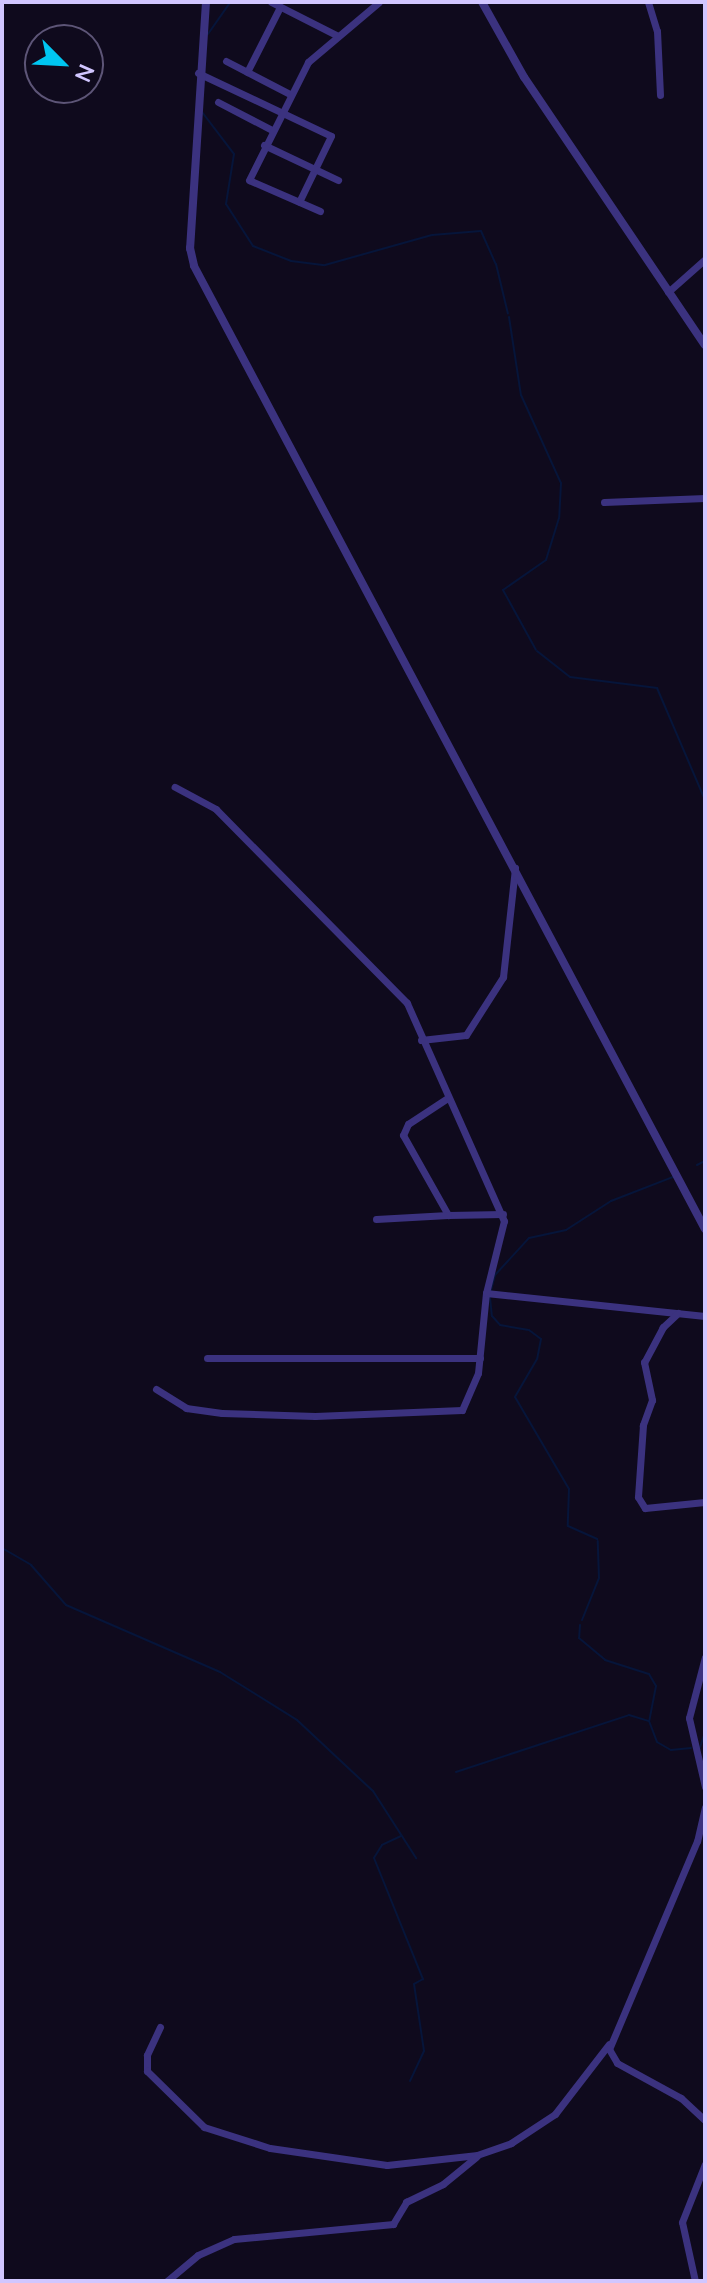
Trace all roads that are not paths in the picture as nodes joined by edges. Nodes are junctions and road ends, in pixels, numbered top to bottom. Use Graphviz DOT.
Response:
graph roads {
  1 [pos="206,2"];
  2 [pos="271,2"];
  3 [pos="379,2"];
  4 [pos="482,2"];
  5 [pos="648,2"];
  6 [pos="280,7"];
  7 [pos="338,36"];
  8 [pos="226,61"];
  9 [pos="247,72"];
  10 [pos="198,73"];
  11 [pos="290,94"];
  12 [pos="660,95"];
  13 [pos="218,102"];
  14 [pos="280,111"];
  15 [pos="272,130"];
  16 [pos="264,145"];
  17 [pos="315,169"];
  18 [pos="338,180"];
  19 [pos="299,202"];
  20 [pos="320,211"];
  21 [pos="705,259"];
  22 [pos="668,292"];
  23 [pos="705,345"];
  24 [pos="705,498"];
  25 [pos="604,502"];
  26 [pos="175,787"];
  27 [pos="515,868"];
  28 [pos="421,1040"];
  29 [pos="446,1099"];
  30 [pos="503,1214"];
  31 [pos="448,1215"];
  32 [pos="376,1219"];
  33 [pos="705,1229"];
  34 [pos="486,1293"];
  35 [pos="678,1313"];
  36 [pos="705,1316"];
  37 [pos="207,1358"];
  38 [pos="480,1358"];
  39 [pos="156,1389"];
  40 [pos="705,1502"];
  41 [pos="705,1657"];
  42 [pos="705,1787"];
  43 [pos="705,1807"];
  44 [pos="160,2027"];
  45 [pos="609,2044"];
  46 [pos="705,2120"];
  47 [pos="477,2155"];
  48 [pos="705,2164"];
  49 [pos="167,2281"];
  50 [pos="695,2281"];
  1 -- 10 [label="street"];
  2 -- 6 [label="street"];
  3 -- 7 [label="street"];
  4 -- 22 [label="street"];
  5 -- 12 [label="street"];
  6 -- 7 [label="street"];
  6 -- 9 [label="street"];
  7 -- 11 [label="street"];
  8 -- 9 [label="street"];
  9 -- 11 [label="street"];
  10 -- 14 [label="street"];
  10 -- 27 [label="street"];
  11 -- 14 [label="street"];
  13 -- 15 [label="street"];
  14 -- 15 [label="street"];
  14 -- 17 [label="street"];
  15 -- 16 [label="street"];
  16 -- 17 [label="street"];
  16 -- 19 [label="street"];
  17 -- 18 [label="street"];
  17 -- 19 [label="street"];
  19 -- 20 [label="street"];
  21 -- 22 [label="street"];
  22 -- 23 [label="street"];
  24 -- 25 [label="street"];
  26 -- 28 [label="street"];
  27 -- 28 [label="street"];
  27 -- 33 [label="street"];
  28 -- 29 [label="street"];
  29 -- 30 [label="street"];
  29 -- 31 [label="street"];
  30 -- 31 [label="street"];
  30 -- 34 [label="street"];
  31 -- 32 [label="street"];
  34 -- 35 [label="street"];
  34 -- 38 [label="street"];
  35 -- 36 [label="street"];
  35 -- 40 [label="street"];
  37 -- 38 [label="street"];
  38 -- 39 [label="street"];
  41 -- 42 [label="street"];
  43 -- 45 [label="street"];
  44 -- 47 [label="street"];
  45 -- 46 [label="street"];
  45 -- 47 [label="street"];
  47 -- 49 [label="street"];
  48 -- 50 [label="street"];
}
